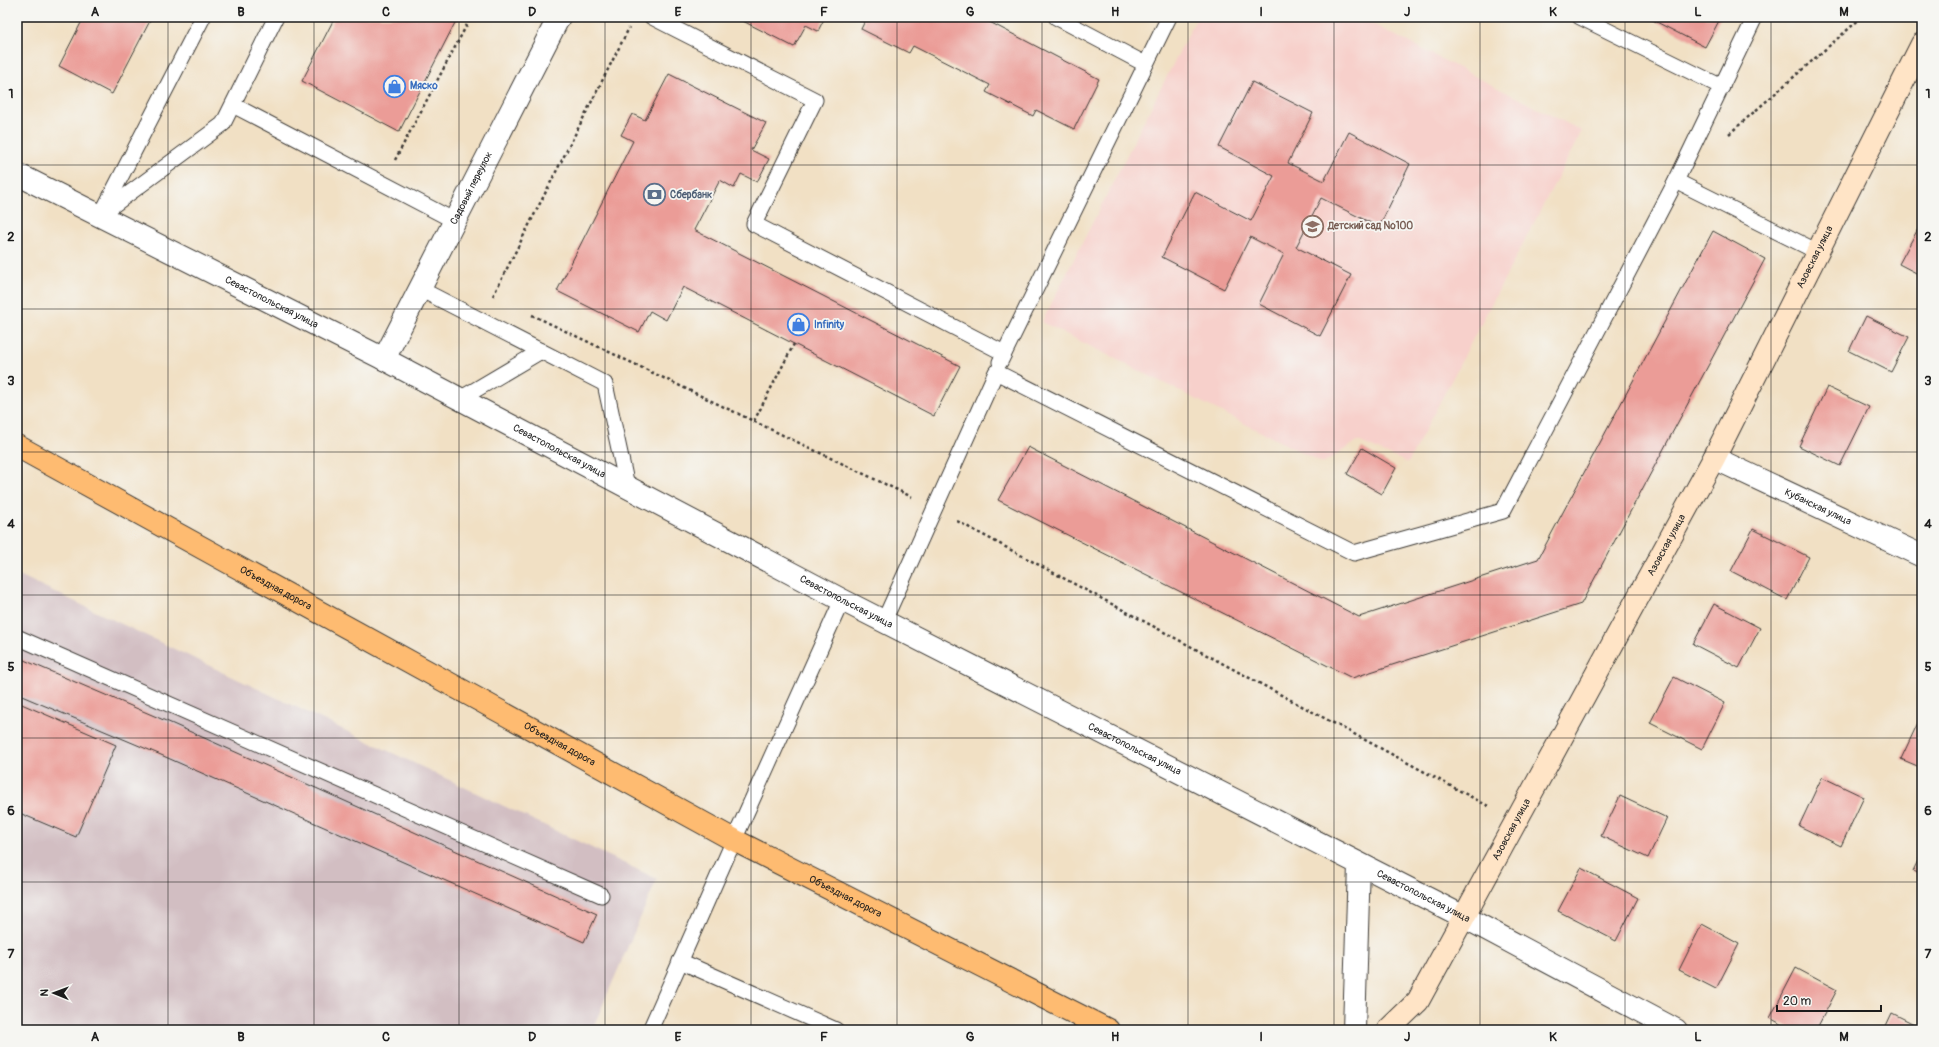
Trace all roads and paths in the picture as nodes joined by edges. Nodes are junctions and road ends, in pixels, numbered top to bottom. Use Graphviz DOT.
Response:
graph roads {
  1 [pos="203,17"];
  2 [pos="276,17"];
  3 [pos="471,17"];
  4 [pos="559,17"];
  5 [pos="652,17"];
  6 [pos="1056,17"];
  7 [pos="1169,17"];
  8 [pos="1580,17"];
  9 [pos="1755,17"];
  10 [pos="1862,17"];
  11 [pos="631,24"];
  12 [pos="1922,44"];
  13 [pos="1145,64"];
  14 [pos="1722,87"];
  15 [pos="234,105"];
  16 [pos="1724,138"];
  17 [pos="17,174"];
  18 [pos="1676,181"];
  19 [pos="383,183"];
  20 [pos="100,216"];
  21 [pos="455,221"];
  22 [pos="1818,252"];
  23 [pos="420,289"];
  24 [pos="486,293"];
  25 [pos="493,296"];
  26 [pos="500,299"];
  27 [pos="528,313"];
  28 [pos="794,344"];
  29 [pos="541,351"];
  30 [pos="1004,353"];
  31 [pos="384,359"];
  32 [pos="996,372"];
  33 [pos="460,399"];
  34 [pos="754,422"];
  35 [pos="17,446"];
  36 [pos="1714,458"];
  37 [pos="627,486"];
  38 [pos="935,509"];
  39 [pos="1922,556"];
  40 [pos="842,600"];
  41 [pos="884,621"];
  42 [pos="17,637"];
  43 [pos="1516,822"];
  44 [pos="734,840"];
  45 [pos="1360,864"];
  46 [pos="601,895"];
  47 [pos="1464,917"];
  48 [pos="680,961"];
  49 [pos="650,1030"];
  50 [pos="836,1030"];
  51 [pos="1108,1030"];
  52 [pos="1354,1030"];
  53 [pos="1388,1030"];
  54 [pos="1676,1030"];
  1 -- 20 [label="lane"];
  2 -- 15 [label="lane"];
  3 -- 19 [label="path"];
  4 -- 21 [label="street, Садовый переулок"];
  5 -- 30 [label="lane"];
  6 -- 13 [label="lane"];
  7 -- 13 [label="lane"];
  8 -- 14 [label="lane"];
  9 -- 14 [label="lane"];
  10 -- 16 [label="path"];
  11 -- 25 [label="path"];
  12 -- 22 [label="street, Азовская улица"];
  13 -- 30 [label="lane"];
  14 -- 18 [label="lane"];
  15 -- 19 [label="lane"];
  15 -- 20 [label="lane"];
  17 -- 20 [label="street, Севастопольская улица"];
  18 -- 22 [label="lane"];
  18 -- 32 [label="lane"];
  19 -- 21 [label="lane"];
  20 -- 31 [label="street, Севастопольская улица"];
  21 -- 23 [label="street, Садовый переулок"];
  22 -- 36 [label="street, Азовская улица"];
  23 -- 29 [label="lane"];
  23 -- 31 [label="street, Садовый переулок"];
  24 -- 25 [label="path"];
  25 -- 26 [label="path"];
  27 -- 34 [label="path"];
  28 -- 34 [label="path"];
  29 -- 33 [label="lane"];
  29 -- 37 [label="lane"];
  30 -- 32 [label="lane"];
  31 -- 33 [label="street, Севастопольская улица"];
  32 -- 38 [label="lane"];
  33 -- 37 [label="street, Севастопольская улица"];
  34 -- 38 [label="path"];
  35 -- 44 [label="main road, Объездная дорога"];
  36 -- 39 [label="street, Кубанская улица"];
  36 -- 43 [label="street, Азовская улица"];
  37 -- 40 [label="street, Севастопольская улица"];
  38 -- 41 [label="lane"];
  38 -- 43 [label="path"];
  40 -- 41 [label="street, Севастопольская улица"];
  40 -- 44 [label="lane"];
  41 -- 45 [label="street, Севастопольская улица"];
  42 -- 46 [label="lane"];
  43 -- 47 [label="street, Азовская улица"];
  44 -- 48 [label="lane"];
  44 -- 51 [label="main road, Объездная дорога"];
  45 -- 47 [label="street, Севастопольская улица"];
  45 -- 52 [label="street"];
  47 -- 53 [label="street, Азовская улица"];
  47 -- 54 [label="street, Севастопольская улица"];
  48 -- 49 [label="lane"];
  48 -- 50 [label="lane"];
}
